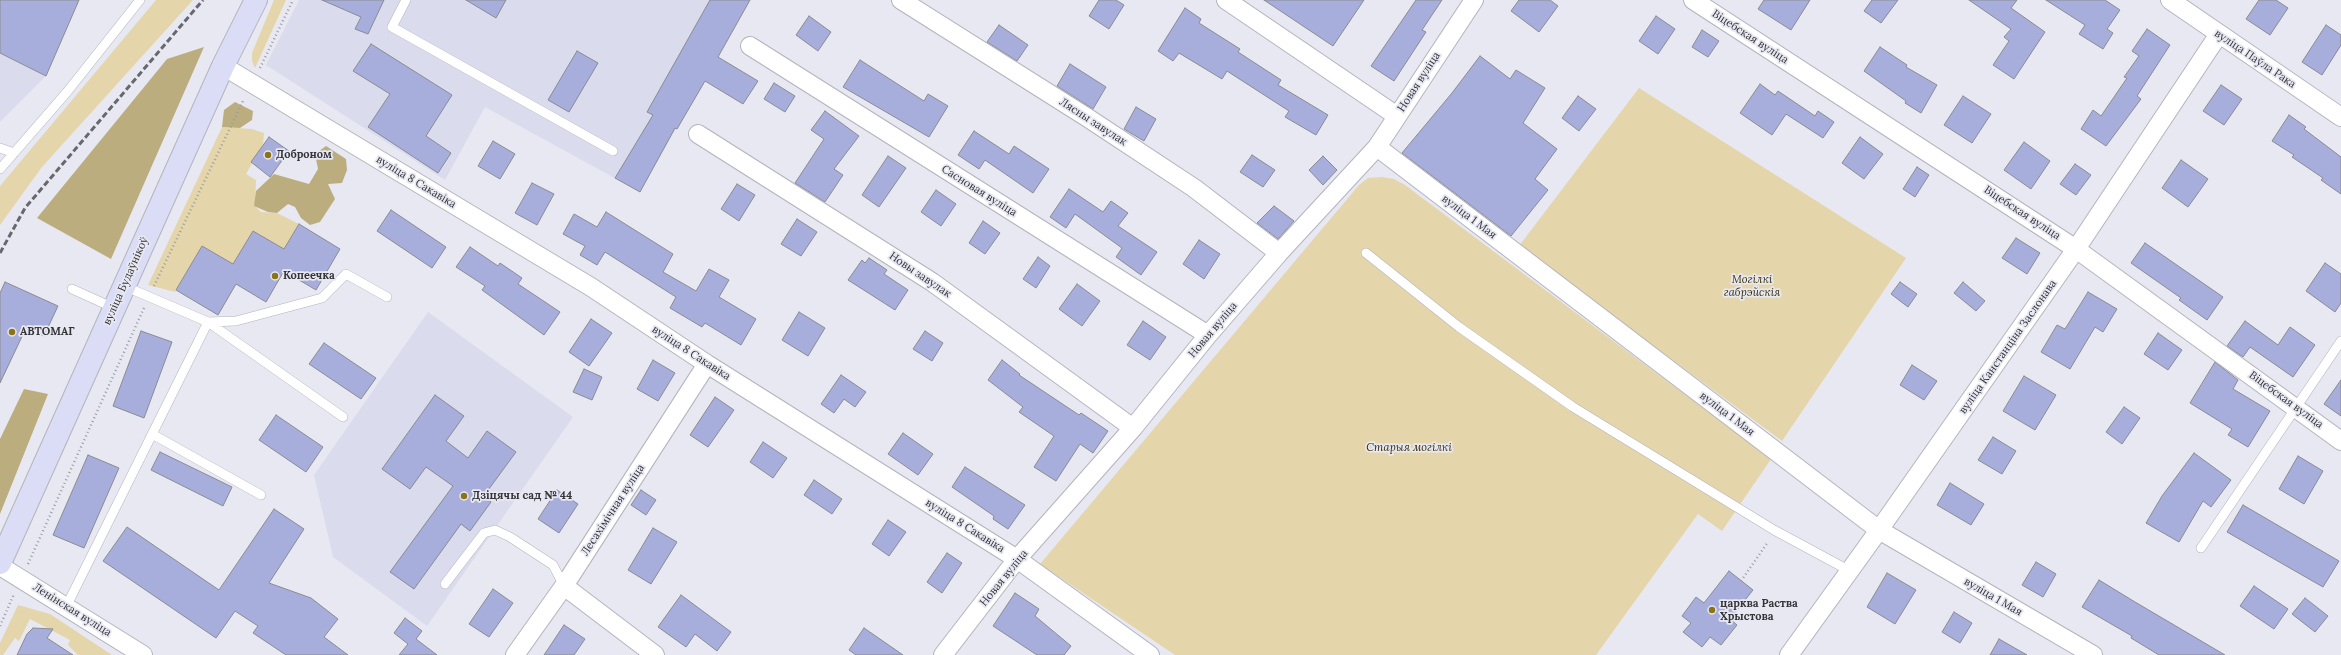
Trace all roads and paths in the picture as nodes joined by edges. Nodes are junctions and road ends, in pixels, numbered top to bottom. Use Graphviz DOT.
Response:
graph roads {
  1 [pos="140,0"];
  2 [pos="256,0"];
  3 [pos="293,0"];
  4 [pos="406,0"];
  5 [pos="901,0"];
  6 [pos="1226,0"];
  7 [pos="1474,0"];
  8 [pos="1693,0"];
  9 [pos="2170,0"];
  10 [pos="2219,34"];
  11 [pos="750,46"];
  12 [pos="223,66"];
  13 [pos="252,84"];
  14 [pos="1397,116"];
  15 [pos="2341,117"];
  16 [pos="698,134"];
  17 [pos="1377,147"];
  18 [pos="0,148"];
  19 [pos="613,151"];
  20 [pos="14,153"];
  21 [pos="0,169"];
  22 [pos="2076,249"];
  23 [pos="1279,253"];
  24 [pos="1366,253"];
  25 [pos="124,286"];
  26 [pos="72,289"];
  27 [pos="149,297"];
  28 [pos="387,297"];
  29 [pos="114,308"];
  30 [pos="208,322"];
  31 [pos="1208,335"];
  32 [pos="2341,341"];
  33 [pos="707,364"];
  34 [pos="2296,407"];
  35 [pos="343,417"];
  36 [pos="1133,428"];
  37 [pos="152,434"];
  38 [pos="2341,441"];
  39 [pos="261,495"];
  40 [pos="1774,530"];
  41 [pos="1879,530"];
  42 [pos="2201,548"];
  43 [pos="1017,559"];
  44 [pos="0,562"];
  45 [pos="0,566"];
  46 [pos="1850,571"];
  47 [pos="21,579"];
  48 [pos="1741,581"];
  49 [pos="445,584"];
  50 [pos="564,586"];
  51 [pos="66,607"];
  52 [pos="0,626"];
  53 [pos="143,655"];
  54 [pos="515,655"];
  55 [pos="655,655"];
  56 [pos="943,655"];
  57 [pos="1150,655"];
  58 [pos="1789,655"];
  59 [pos="2093,655"];
  1 -- 20 [label="lane"];
  2 -- 12 [label="main road, вуліца Будаўнікоў"];
  3 -- 13 [label="path"];
  4 -- 19 [label="lane"];
  5 -- 23 [label="street, Лясны завулак"];
  6 -- 14 [label="street"];
  7 -- 14 [label="street, Новая вуліца"];
  8 -- 22 [label="street, Віцебская вуліца"];
  9 -- 10 [label="street, вуліца Паўла Рака"];
  10 -- 15 [label="street, вуліца Паўла Рака"];
  10 -- 22 [label="street, вуліца Канстанціна Заслонава"];
  11 -- 31 [label="street, Сасновая вуліца"];
  12 -- 13 [label="street, вуліца 8 Сакавіка"];
  12 -- 25 [label="main road, вуліца Будаўнікоў"];
  13 -- 27 [label="path"];
  13 -- 33 [label="street, вуліца 8 Сакавіка"];
  14 -- 17 [label="street, Новая вуліца"];
  16 -- 36 [label="street, Новы завулак"];
  17 -- 23 [label="street, Новая вуліца"];
  17 -- 41 [label="street, вуліца 1 Мая"];
  18 -- 20 [label="lane"];
  20 -- 21 [label="lane"];
  22 -- 34 [label="street, Віцебская вуліца"];
  22 -- 41 [label="street, вуліца Канстанціна Заслонава"];
  23 -- 31 [label="street, Новая вуліца"];
  24 -- 40 [label="lane"];
  25 -- 27 [label="lane"];
  25 -- 29 [label="main road, вуліца Будаўнікоў"];
  26 -- 29 [label="lane"];
  27 -- 30 [label="lane"];
  27 -- 47 [label="path"];
  28 -- 30 [label="lane"];
  29 -- 44 [label="main road, вуліца Будаўнікоў"];
  30 -- 35 [label="lane"];
  30 -- 37 [label="lane"];
  31 -- 36 [label="street, Новая вуліца"];
  32 -- 34 [label="lane"];
  33 -- 43 [label="street, вуліца 8 Сакавіка"];
  33 -- 50 [label="street, Лесахімічная вуліца"];
  34 -- 38 [label="street, Віцебская вуліца"];
  34 -- 42 [label="lane"];
  36 -- 43 [label="street, Новая вуліца"];
  37 -- 39 [label="lane"];
  37 -- 51 [label="lane"];
  40 -- 46 [label="lane"];
  40 -- 48 [label="path"];
  41 -- 46 [label="street, вуліца Канстанціна Заслонава"];
  41 -- 59 [label="street, вуліца 1 Мая"];
  43 -- 56 [label="street, Новая вуліца"];
  43 -- 57 [label="street, вуліца 8 Сакавіка"];
  45 -- 47 [label="street, Ленінская вуліца"];
  46 -- 58 [label="street, вуліца Канстанціна Заслонава"];
  47 -- 51 [label="street, Ленінская вуліца"];
  47 -- 52 [label="path"];
  49 -- 50 [label="lane"];
  50 -- 54 [label="street, Лесахімічная вуліца"];
  50 -- 55 [label="street"];
  51 -- 53 [label="street, Ленінская вуліца"];
}
